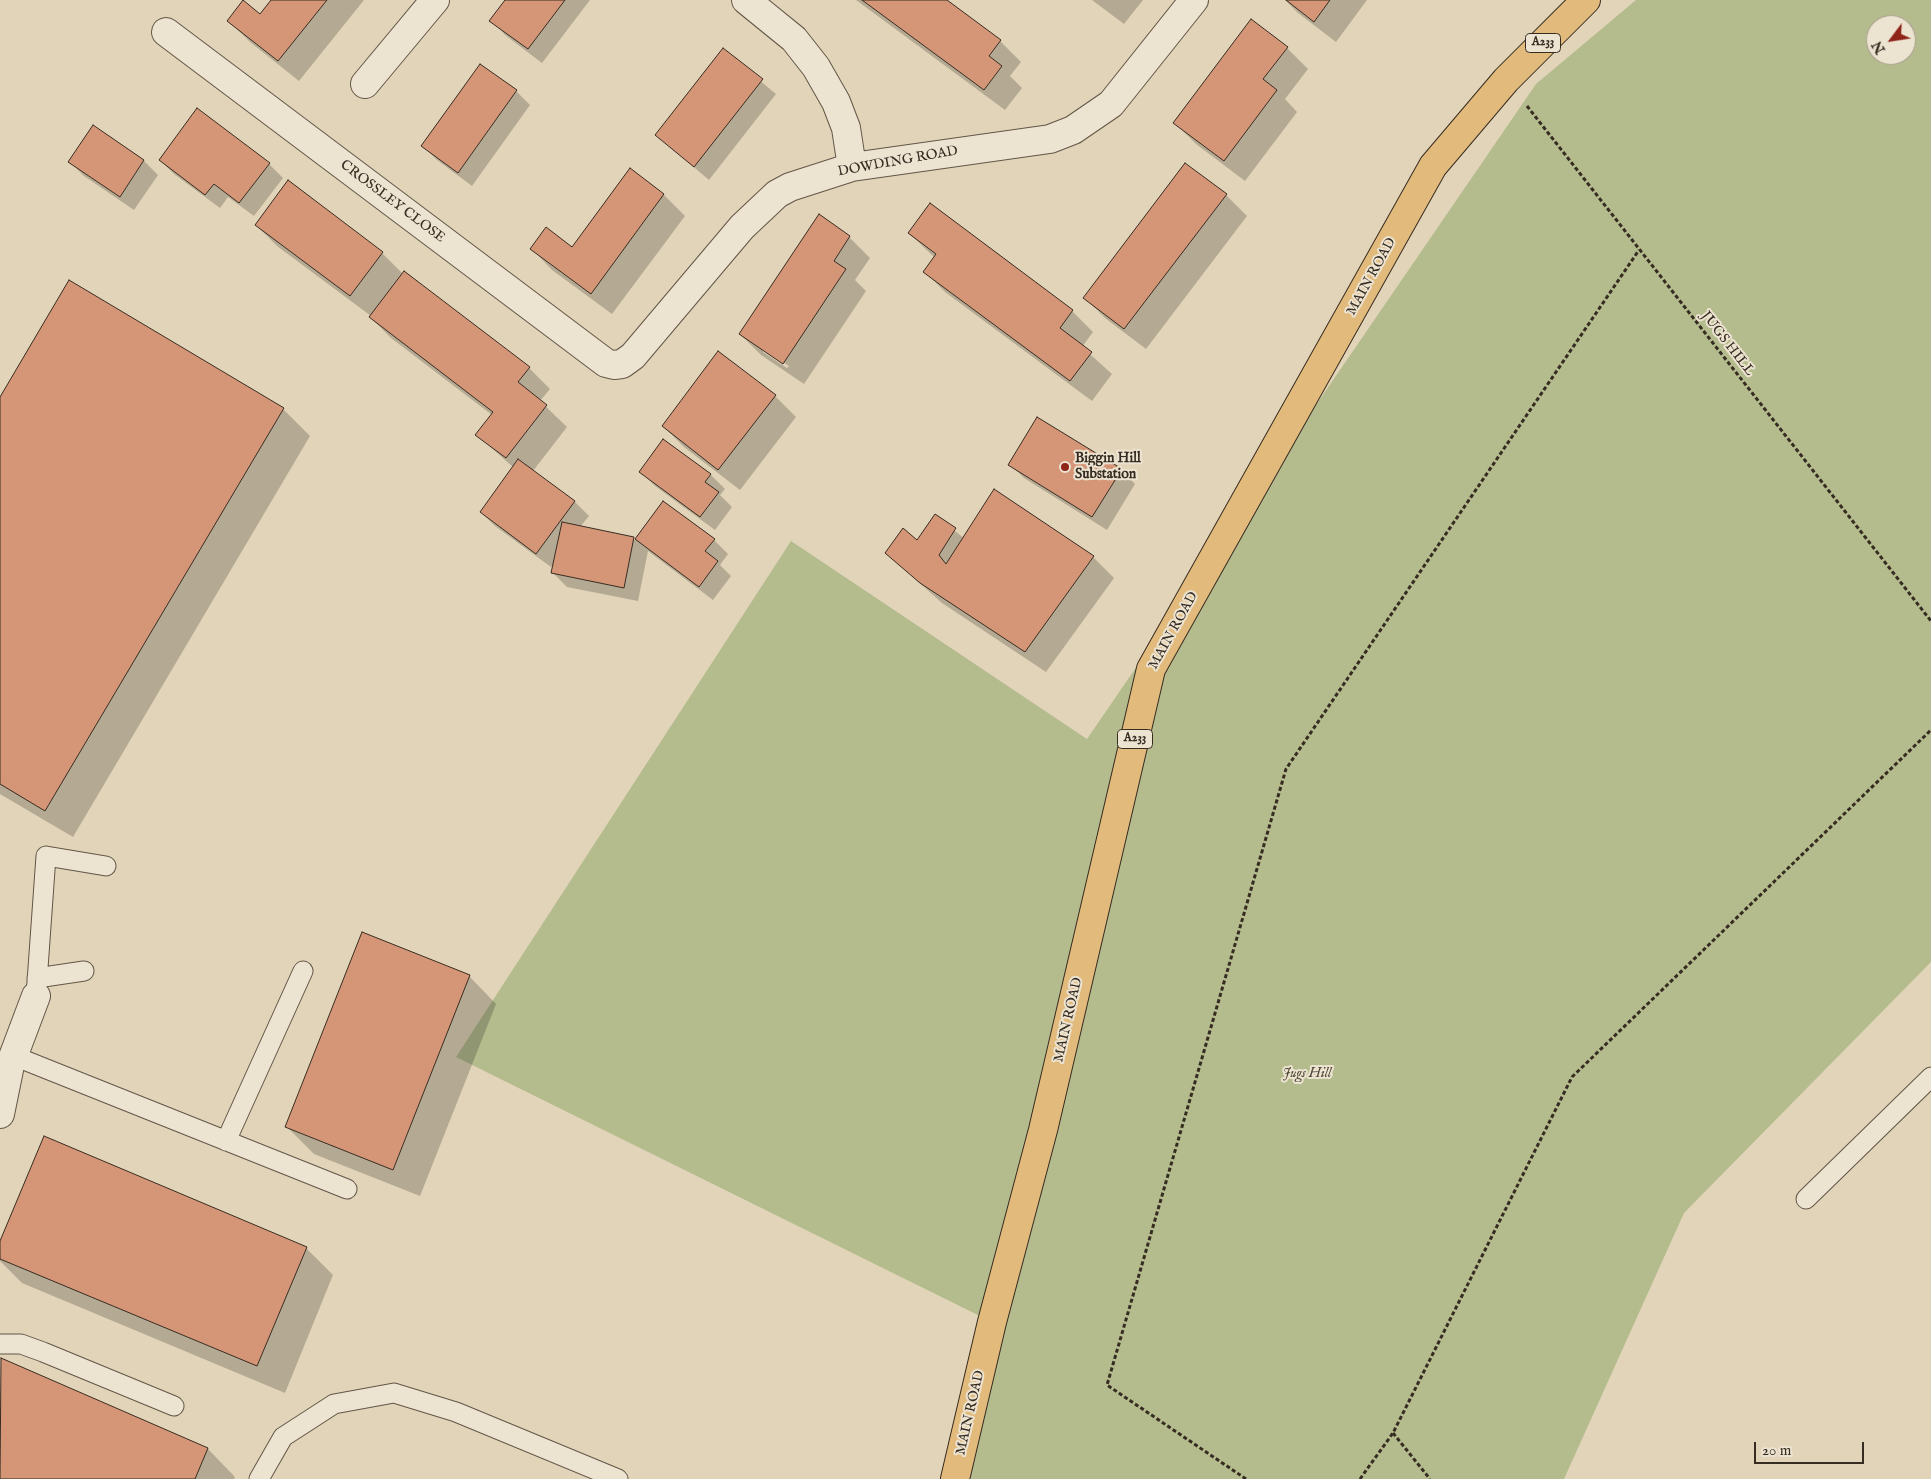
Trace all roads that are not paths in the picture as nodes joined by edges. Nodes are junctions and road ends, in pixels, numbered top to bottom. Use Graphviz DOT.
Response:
graph roads {
  1 [pos="435,0"];
  2 [pos="746,0"];
  3 [pos="1194,0"];
  4 [pos="1586,0"];
  5 [pos="166,32"];
  6 [pos="365,84"];
  7 [pos="852,167"];
  8 [pos="622,364"];
  9 [pos="106,866"];
  10 [pos="84,971"];
  11 [pos="303,971"];
  12 [pos="37,987"];
  13 [pos="14,1056"];
  14 [pos="1931,1077"];
  15 [pos="2,1100"];
  16 [pos="226,1141"];
  17 [pos="347,1189"];
  18 [pos="1806,1199"];
  19 [pos="0,1344"];
  20 [pos="174,1406"];
  21 [pos="259,1479"];
  22 [pos="618,1479"];
  23 [pos="955,1479"];
  1 -- 6 [label="street"];
  2 -- 7 [label="street"];
  3 -- 7 [label="street, DOWDING ROAD"];
  4 -- 23 [label="main road, MAIN ROAD / A233"];
  5 -- 8 [label="street, CROSSLEY CLOSE"];
  7 -- 8 [label="street, DOWDING ROAD"];
  9 -- 12 [label="lane"];
  10 -- 12 [label="lane"];
  11 -- 16 [label="lane"];
  12 -- 13 [label="street"];
  13 -- 15 [label="street"];
  13 -- 16 [label="lane"];
  14 -- 18 [label="lane"];
  16 -- 17 [label="lane"];
  19 -- 20 [label="lane"];
  21 -- 22 [label="lane"];
}
